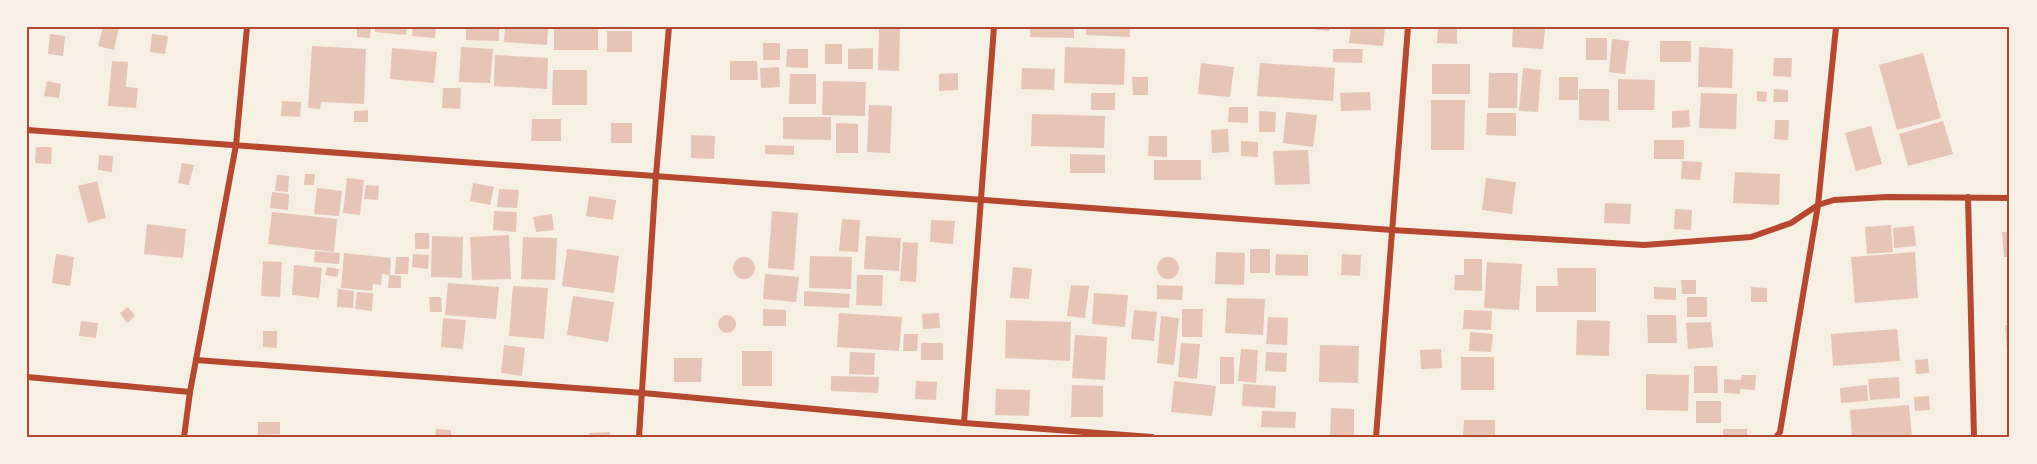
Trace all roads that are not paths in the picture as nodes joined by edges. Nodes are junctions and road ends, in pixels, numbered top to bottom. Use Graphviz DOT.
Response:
graph roads {
  1 [pos="247,27"];
  2 [pos="669,27"];
  3 [pos="994,27"];
  4 [pos="1408,27"];
  5 [pos="1836,27"];
  6 [pos="27,130"];
  7 [pos="236,145"];
  8 [pos="656,175"];
  9 [pos="1968,197"];
  10 [pos="2010,198"];
  11 [pos="982,200"];
  12 [pos="1818,205"];
  13 [pos="1392,230"];
  14 [pos="196,360"];
  15 [pos="27,377"];
  16 [pos="190,392"];
  17 [pos="643,393"];
  18 [pos="964,423"];
  19 [pos="184,437"];
  20 [pos="639,437"];
  21 [pos="1152,437"];
  22 [pos="1376,437"];
  23 [pos="1776,437"];
  24 [pos="1974,437"];
  1 -- 7 [label="street"];
  2 -- 8 [label="street"];
  3 -- 11 [label="street"];
  4 -- 13 [label="street"];
  5 -- 12 [label="street"];
  6 -- 7 [label="street"];
  7 -- 8 [label="street"];
  7 -- 14 [label="street"];
  8 -- 11 [label="street"];
  8 -- 17 [label="street"];
  9 -- 10 [label="street"];
  9 -- 12 [label="street"];
  9 -- 24 [label="street"];
  11 -- 13 [label="street"];
  11 -- 18 [label="street"];
  12 -- 13 [label="street"];
  12 -- 23 [label="street"];
  13 -- 22 [label="street"];
  14 -- 16 [label="street"];
  14 -- 17 [label="street"];
  15 -- 16 [label="street"];
  16 -- 19 [label="street"];
  17 -- 18 [label="street"];
  17 -- 20 [label="street"];
  18 -- 21 [label="street"];
}
